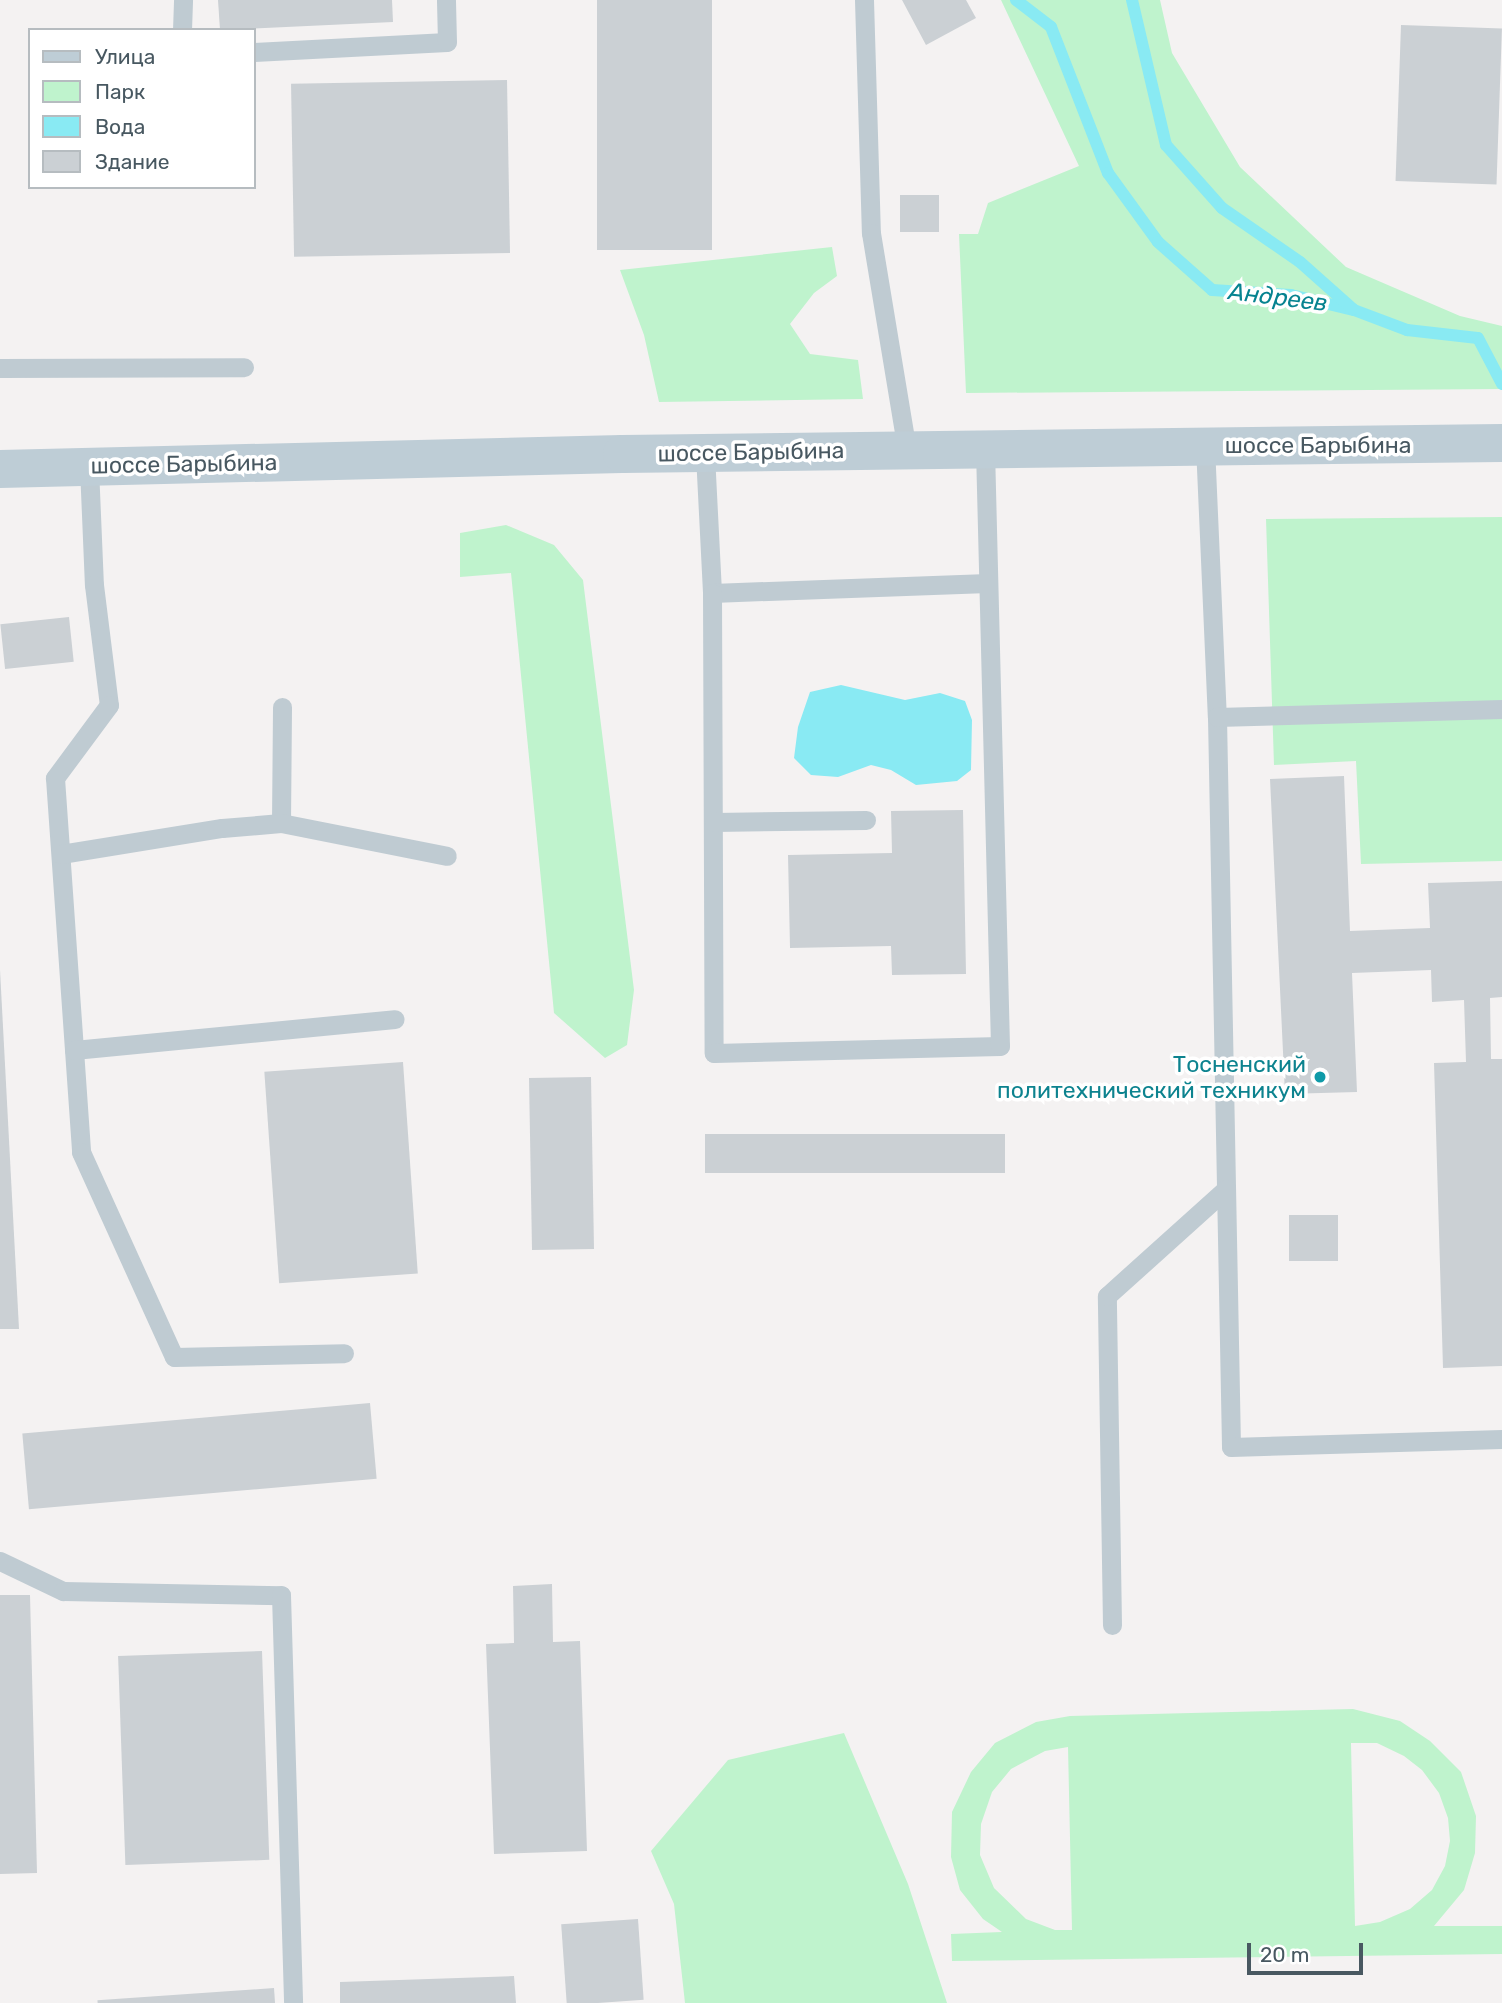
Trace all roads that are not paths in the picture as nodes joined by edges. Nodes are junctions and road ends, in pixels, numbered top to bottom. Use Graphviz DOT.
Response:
graph roads {
  1 [pos="183,0"];
  2 [pos="446,0"];
  3 [pos="864,0"];
  4 [pos="183,28"];
  5 [pos="256,52"];
  6 [pos="244,367"];
  7 [pos="0,369"];
  8 [pos="1502,443"];
  9 [pos="1205,445"];
  10 [pos="985,449"];
  11 [pos="907,450"];
  12 [pos="705,454"];
  13 [pos="89,467"];
  14 [pos="0,469"];
  15 [pos="988,583"];
  16 [pos="712,593"];
  17 [pos="282,707"];
  18 [pos="1502,709"];
  19 [pos="1217,717"];
  20 [pos="866,820"];
  21 [pos="714,822"];
  22 [pos="281,823"];
  23 [pos="61,854"];
  24 [pos="447,856"];
  25 [pos="395,1019"];
  26 [pos="74,1050"];
  27 [pos="1226,1189"];
  28 [pos="344,1353"];
  29 [pos="1502,1439"];
  30 [pos="0,1561"];
  31 [pos="1112,1625"];
  32 [pos="293,2003"];
  1 -- 4 [label="lane"];
  2 -- 5 [label="lane"];
  3 -- 11 [label="lane"];
  6 -- 7 [label="lane"];
  8 -- 9 [label="main road, шоссе Барыбина"];
  9 -- 10 [label="main road, шоссе Барыбина"];
  9 -- 19 [label="lane"];
  10 -- 11 [label="main road, шоссе Барыбина"];
  10 -- 15 [label="lane"];
  11 -- 12 [label="main road, шоссе Барыбина"];
  12 -- 13 [label="main road, шоссе Барыбина"];
  12 -- 16 [label="lane"];
  13 -- 14 [label="main road, шоссе Барыбина"];
  13 -- 23 [label="lane"];
  15 -- 16 [label="lane"];
  15 -- 21 [label="lane"];
  16 -- 21 [label="lane"];
  17 -- 22 [label="lane"];
  18 -- 19 [label="lane"];
  19 -- 27 [label="lane"];
  20 -- 21 [label="lane"];
  22 -- 23 [label="lane"];
  22 -- 24 [label="lane"];
  23 -- 26 [label="lane"];
  25 -- 26 [label="lane"];
  26 -- 28 [label="lane"];
  27 -- 29 [label="lane"];
  27 -- 31 [label="lane"];
  30 -- 32 [label="lane"];
}
